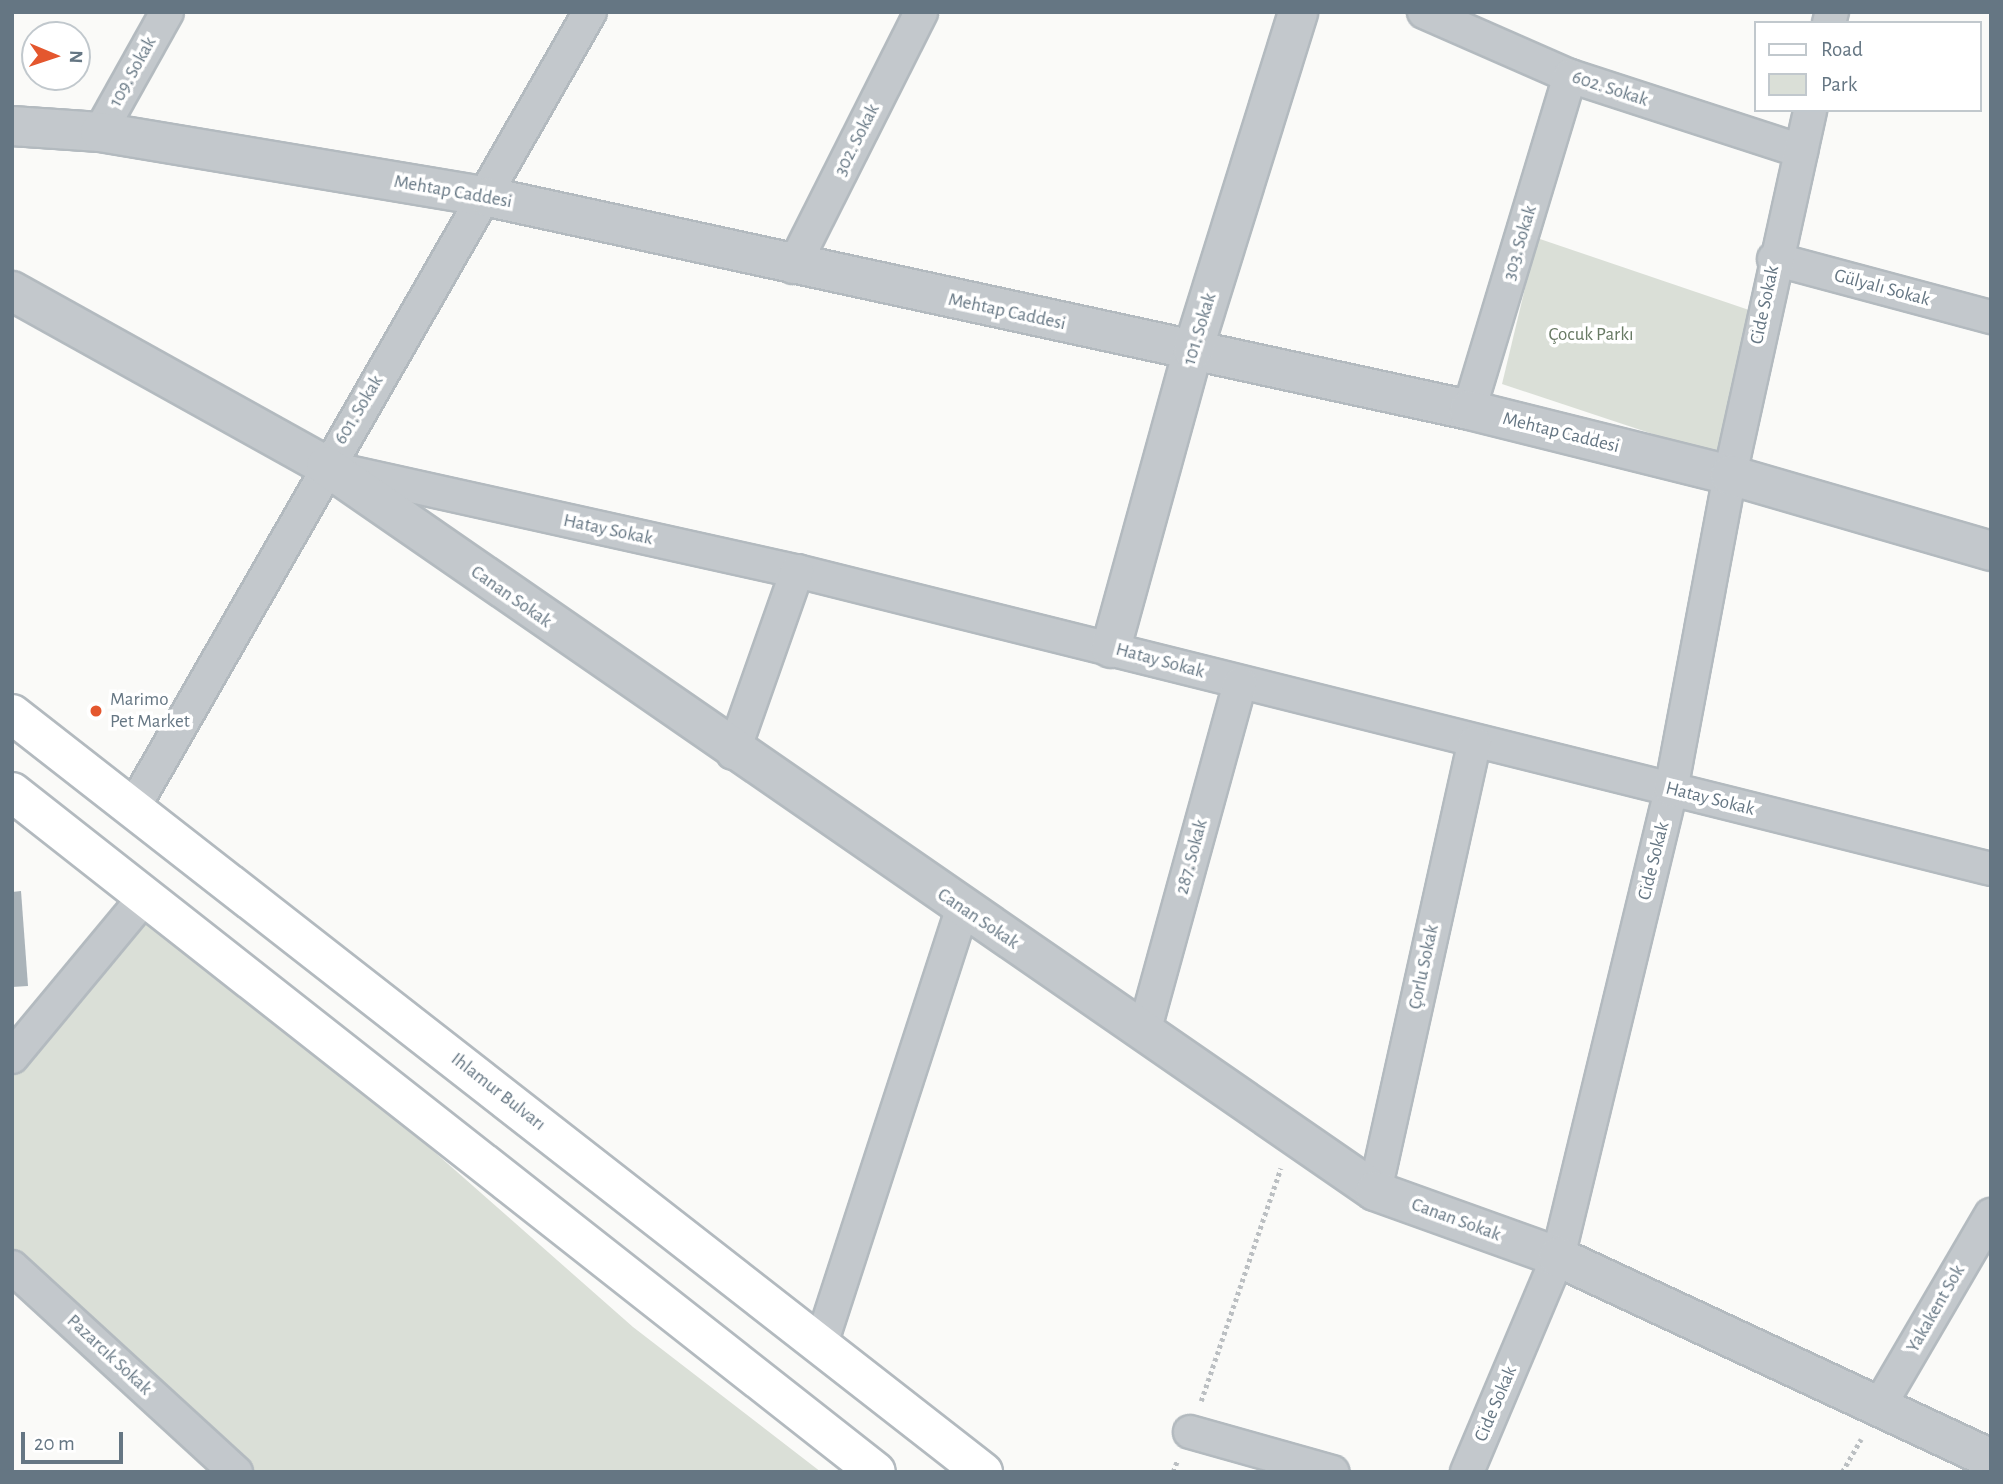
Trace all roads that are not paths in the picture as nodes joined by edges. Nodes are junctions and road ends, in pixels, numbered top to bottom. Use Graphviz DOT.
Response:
graph roads {
  1 [pos="167,12"];
  2 [pos="590,12"];
  3 [pos="921,12"];
  4 [pos="1298,12"];
  5 [pos="1424,12"];
  6 [pos="1570,76"];
  7 [pos="1810,112"];
  8 [pos="12,126"];
  9 [pos="100,132"];
  10 [pos="1801,151"];
  11 [pos="489,197"];
  12 [pos="1774,260"];
  13 [pos="793,267"];
  14 [pos="12,291"];
  15 [pos="1991,317"];
  16 [pos="1194,350"];
  17 [pos="1469,410"];
  18 [pos="326,466"];
  19 [pos="1730,475"];
  20 [pos="1991,551"];
  21 [pos="797,571"];
  22 [pos="1111,648"];
  23 [pos="1240,683"];
  24 [pos="12,714"];
  25 [pos="1474,743"];
  26 [pos="733,753"];
  27 [pos="1671,790"];
  28 [pos="12,792"];
  29 [pos="132,810"];
  30 [pos="1991,869"];
  31 [pos="145,897"];
  32 [pos="962,909"];
  33 [pos="1144,1032"];
  34 [pos="12,1057"];
  35 [pos="1375,1191"];
  36 [pos="1991,1215"];
  37 [pos="1558,1257"];
  38 [pos="12,1266"];
  39 [pos="821,1344"];
  40 [pos="1881,1403"];
  41 [pos="1190,1432"];
  42 [pos="1991,1459"];
  43 [pos="236,1472"];
  44 [pos="876,1472"];
  45 [pos="983,1472"];
  46 [pos="1332,1472"];
  47 [pos="1467,1472"];
  1 -- 9 [label="street, 109. Sokak"];
  2 -- 11 [label="street, 601. Sokak"];
  3 -- 13 [label="street, 302. Sokak"];
  4 -- 16 [label="street, 101. Sokak"];
  5 -- 6 [label="street, 602. Sokak"];
  6 -- 10 [label="street, 602. Sokak"];
  6 -- 17 [label="street, 303. Sokak"];
  7 -- 10 [label="street, Cide Sokak"];
  8 -- 9 [label="street, Mehtap Caddesi"];
  9 -- 11 [label="street, Mehtap Caddesi"];
  10 -- 12 [label="street, Cide Sokak"];
  11 -- 13 [label="street, Mehtap Caddesi"];
  11 -- 18 [label="street, 601. Sokak"];
  12 -- 15 [label="street, Gülyalı Sokak"];
  12 -- 19 [label="street, Cide Sokak"];
  13 -- 16 [label="street, Mehtap Caddesi"];
  14 -- 18 [label="street, Canan Sokak"];
  16 -- 17 [label="street, Mehtap Caddesi"];
  16 -- 22 [label="street, 101. Sokak"];
  17 -- 19 [label="street, Mehtap Caddesi"];
  18 -- 21 [label="street, Hatay Sokak"];
  18 -- 26 [label="street, Canan Sokak"];
  18 -- 29 [label="street, 601. Sokak"];
  19 -- 20 [label="street, Mehtap Caddesi"];
  19 -- 27 [label="street, Cide Sokak"];
  21 -- 22 [label="street, Hatay Sokak"];
  21 -- 26 [label="street"];
  22 -- 23 [label="street, Hatay Sokak"];
  23 -- 25 [label="street, Hatay Sokak"];
  23 -- 33 [label="street, 287. Sokak"];
  24 -- 29 [label="main road, Ihlamur Bulvarı"];
  25 -- 27 [label="street, Hatay Sokak"];
  25 -- 35 [label="street, Çorlu Sokak"];
  26 -- 32 [label="street, Canan Sokak"];
  27 -- 30 [label="street, Hatay Sokak"];
  27 -- 37 [label="street, Cide Sokak"];
  28 -- 31 [label="main road"];
  29 -- 39 [label="main road, Ihlamur Bulvarı"];
  31 -- 34 [label="street"];
  31 -- 44 [label="main road"];
  32 -- 33 [label="street, Canan Sokak"];
  32 -- 39 [label="street"];
  33 -- 35 [label="street, Canan Sokak"];
  35 -- 37 [label="street, Canan Sokak"];
  36 -- 40 [label="street, Yakakent Sok"];
  37 -- 40 [label="street, Canan Sokak"];
  37 -- 47 [label="street, Cide Sokak"];
  38 -- 43 [label="street, Pazarcık Sokak"];
  39 -- 45 [label="main road, Ihlamur Bulvarı"];
  40 -- 42 [label="street, Canan Sokak"];
  41 -- 46 [label="street"];
}
